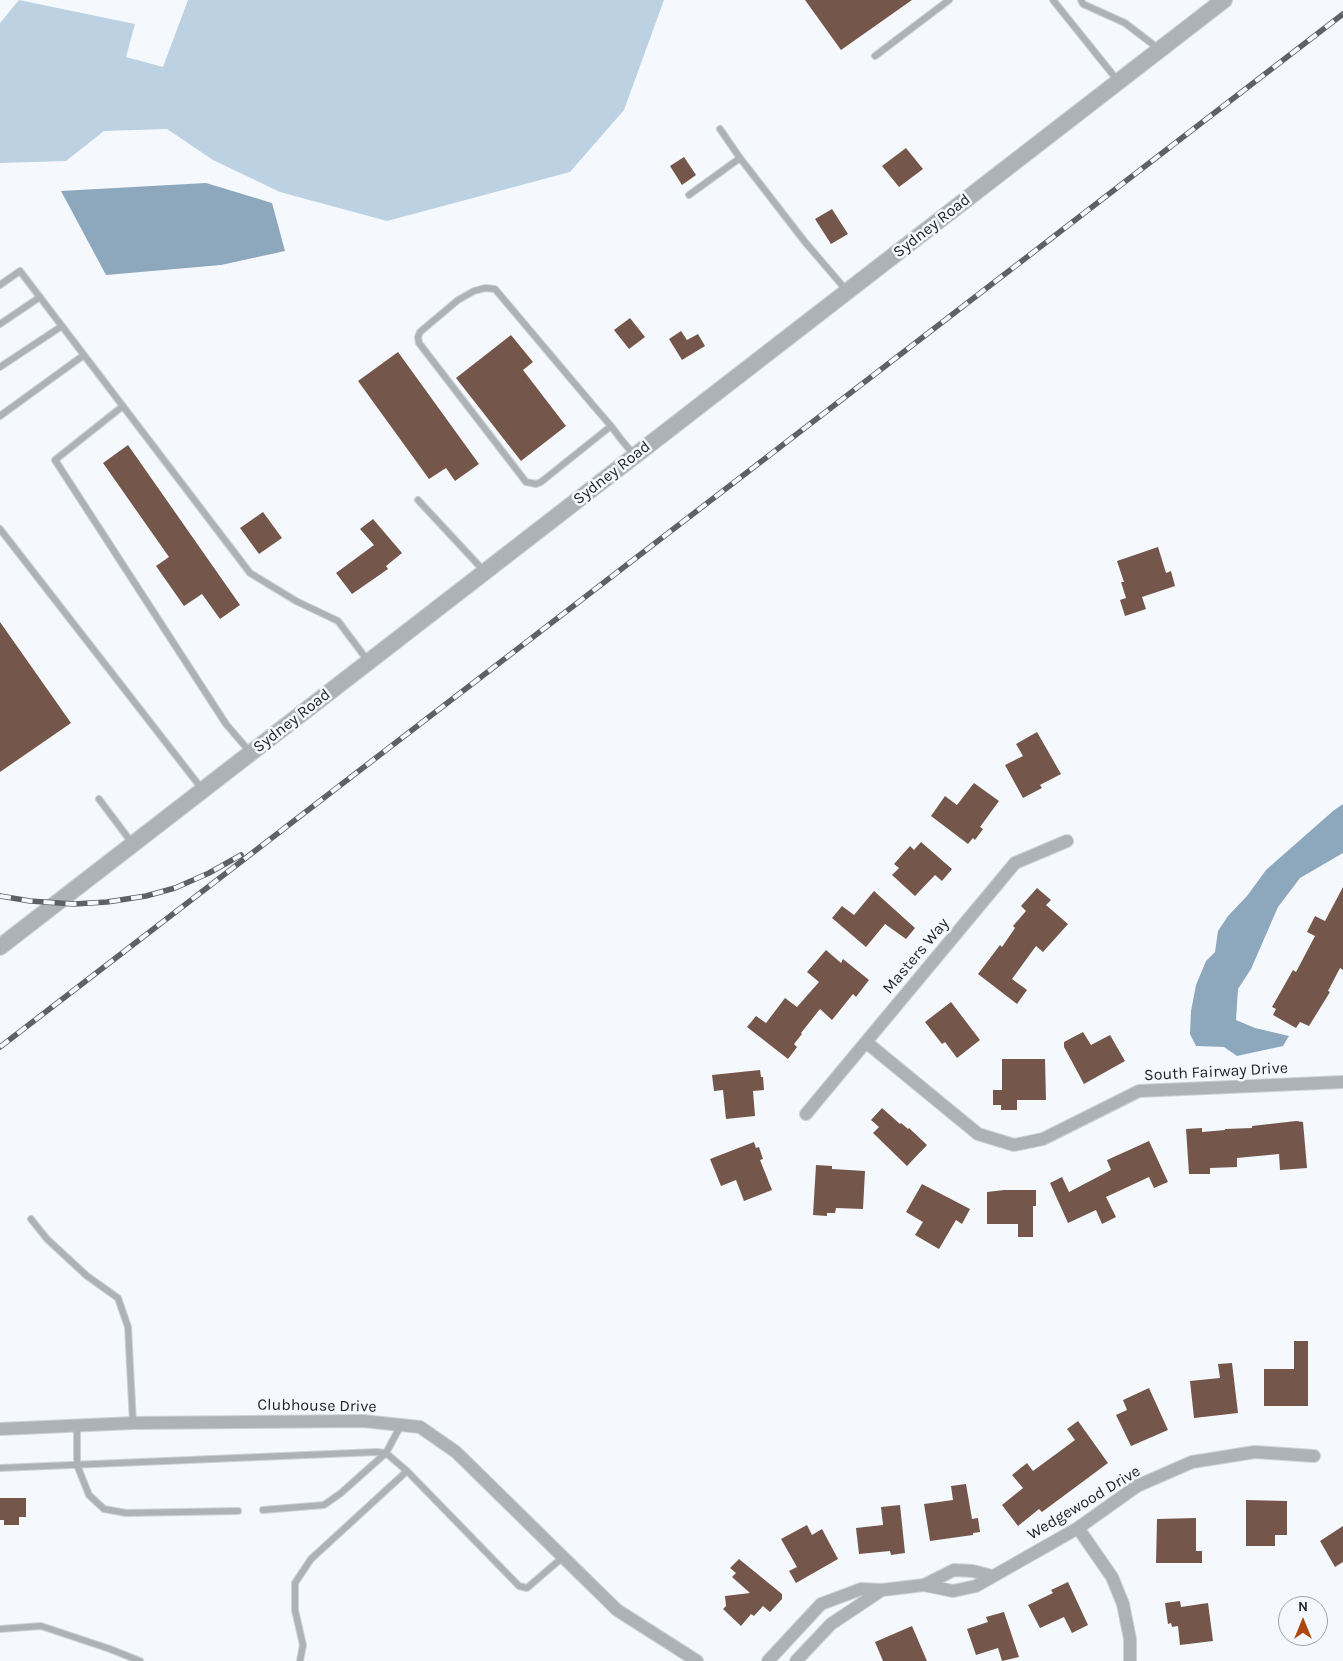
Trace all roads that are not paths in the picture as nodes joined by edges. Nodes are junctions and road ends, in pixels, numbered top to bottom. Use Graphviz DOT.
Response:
graph roads {
  1 [pos="949,0"];
  2 [pos="1053,0"];
  3 [pos="1081,0"];
  4 [pos="1224,0"];
  5 [pos="1160,50"];
  6 [pos="875,56"];
  7 [pos="1118,82"];
  8 [pos="720,129"];
  9 [pos="740,158"];
  10 [pos="688,196"];
  11 [pos="0,284"];
  12 [pos="847,292"];
  13 [pos="40,298"];
  14 [pos="0,324"];
  15 [pos="62,326"];
  16 [pos="84,355"];
  17 [pos="0,367"];
  18 [pos="122,406"];
  19 [pos="0,416"];
  20 [pos="610,426"];
  21 [pos="634,456"];
  22 [pos="418,500"];
  23 [pos="0,529"];
  24 [pos="485,572"];
  25 [pos="369,662"];
  26 [pos="250,753"];
  27 [pos="203,790"];
  28 [pos="99,800"];
  29 [pos="1067,841"];
  30 [pos="133,844"];
  31 [pos="0,947"];
  32 [pos="866,1042"];
  33 [pos="1343,1082"];
  34 [pos="806,1114"];
  35 [pos="31,1219"];
  36 [pos="133,1423"];
  37 [pos="401,1425"];
  38 [pos="78,1426"];
  39 [pos="0,1429"];
  40 [pos="386,1454"];
  41 [pos="1314,1456"];
  42 [pos="77,1465"];
  43 [pos="0,1468"];
  44 [pos="407,1471"];
  45 [pos="263,1510"];
  46 [pos="238,1511"];
  47 [pos="1078,1528"];
  48 [pos="563,1557"];
  49 [pos="992,1576"];
  50 [pos="924,1585"];
  51 [pos="882,1590"];
  52 [pos="0,1629"];
  53 [pos="140,1661"];
  54 [pos="300,1661"];
  55 [pos="697,1661"];
  56 [pos="768,1661"];
  57 [pos="796,1661"];
  58 [pos="1130,1661"];
  1 -- 6 [label="lane"];
  2 -- 7 [label="lane"];
  3 -- 5 [label="lane"];
  4 -- 5 [label="street, Sydney Road"];
  5 -- 7 [label="street, Sydney Road"];
  7 -- 12 [label="street, Sydney Road"];
  8 -- 9 [label="lane"];
  9 -- 10 [label="lane"];
  9 -- 12 [label="lane"];
  11 -- 13 [label="lane"];
  12 -- 21 [label="street, Sydney Road"];
  13 -- 14 [label="lane"];
  13 -- 15 [label="lane"];
  15 -- 16 [label="lane"];
  15 -- 17 [label="lane"];
  16 -- 18 [label="lane"];
  16 -- 19 [label="lane"];
  18 -- 25 [label="lane"];
  18 -- 26 [label="lane"];
  20 -- 20 [label="lane"];
  20 -- 21 [label="lane"];
  21 -- 24 [label="street, Sydney Road"];
  22 -- 24 [label="lane"];
  23 -- 27 [label="lane"];
  24 -- 25 [label="street, Sydney Road"];
  25 -- 26 [label="street, Sydney Road"];
  26 -- 27 [label="street, Sydney Road"];
  27 -- 30 [label="street, Sydney Road"];
  28 -- 30 [label="lane"];
  29 -- 32 [label="street, Masters Way"];
  30 -- 31 [label="street, Sydney Road"];
  32 -- 33 [label="street, South Fairway Drive"];
  32 -- 34 [label="street, Masters Way"];
  35 -- 36 [label="lane"];
  36 -- 37 [label="street, Clubhouse Drive"];
  36 -- 38 [label="street, Clubhouse Drive"];
  37 -- 40 [label="lane"];
  37 -- 48 [label="street, Clubhouse Drive"];
  38 -- 39 [label="street, Clubhouse Drive"];
  38 -- 42 [label="lane"];
  40 -- 42 [label="lane"];
  40 -- 44 [label="lane"];
  40 -- 45 [label="lane"];
  41 -- 47 [label="street, Wedgewood Drive"];
  42 -- 43 [label="lane"];
  42 -- 46 [label="lane"];
  44 -- 48 [label="lane"];
  44 -- 54 [label="lane"];
  47 -- 49 [label="street, Wedgewood Drive"];
  47 -- 58 [label="street"];
  48 -- 55 [label="street, Clubhouse Drive"];
  49 -- 50 [label="street, Wedgewood Drive"];
  49 -- 50 [label="street, Wedgewood Drive"];
  50 -- 51 [label="street, Wedgewood Drive"];
  51 -- 56 [label="street, Wedgewood Drive"];
  51 -- 57 [label="street, Wedgewood Drive"];
  52 -- 53 [label="lane"];
}
